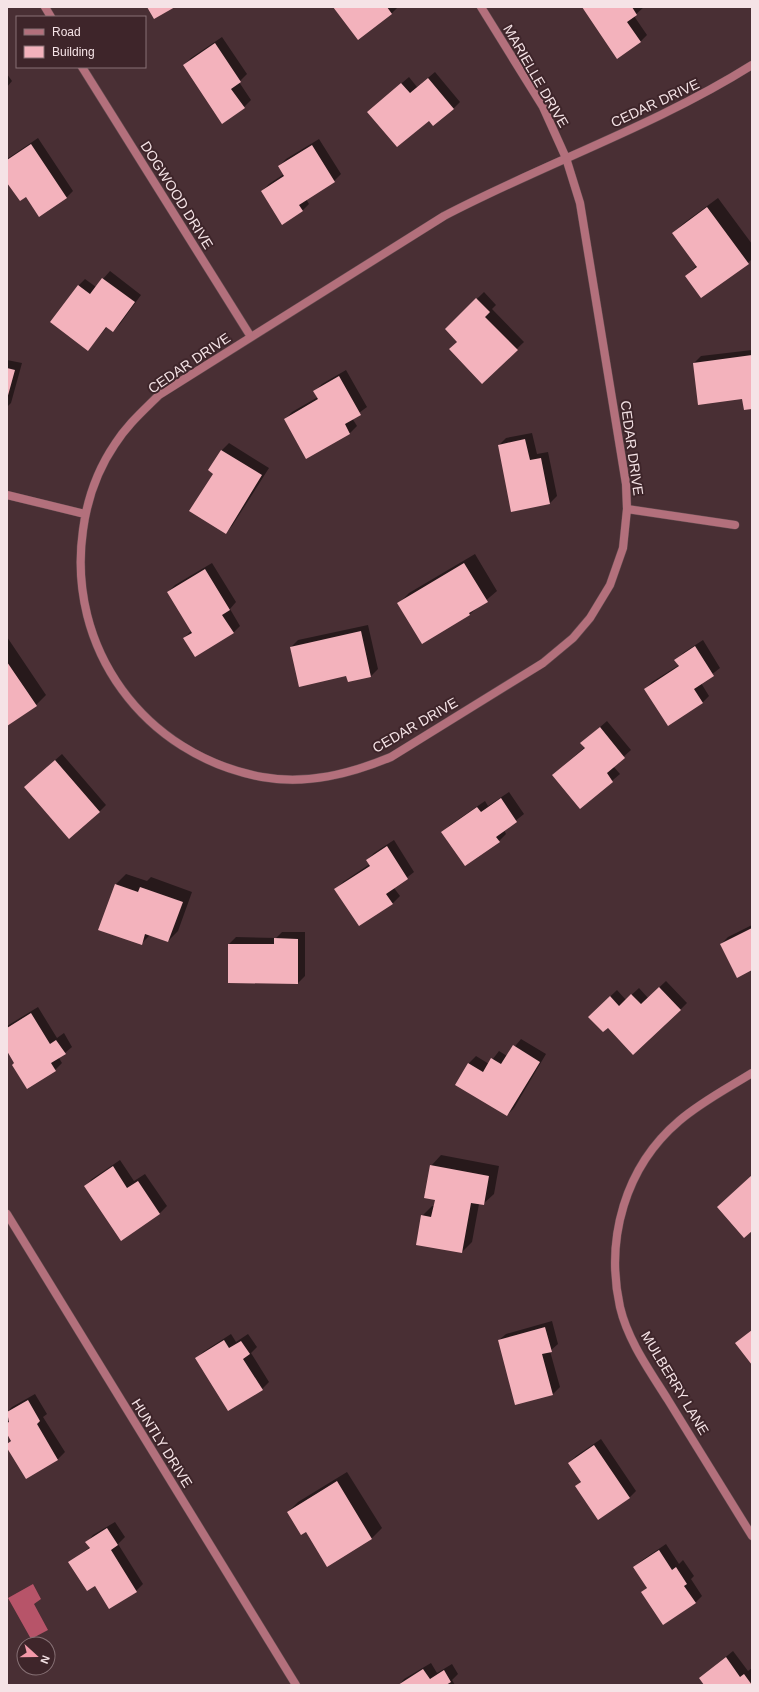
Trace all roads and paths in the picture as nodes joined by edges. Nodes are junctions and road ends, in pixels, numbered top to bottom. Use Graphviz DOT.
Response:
graph roads {
  1 [pos="44,7"];
  2 [pos="481,7"];
  3 [pos="50,16"];
  4 [pos="752,65"];
  5 [pos="83,68"];
  6 [pos="566,158"];
  7 [pos="251,337"];
  8 [pos="7,495"];
  9 [pos="627,509"];
  10 [pos="85,514"];
  11 [pos="735,525"];
  12 [pos="752,1073"];
  13 [pos="7,1214"];
  14 [pos="752,1536"];
  15 [pos="296,1685"];
  1 -- 3 [label="street"];
  2 -- 6 [label="street, MARIELLE DRIVE"];
  4 -- 6 [label="street, CEDAR DRIVE"];
  5 -- 7 [label="street, DOGWOOD DRIVE"];
  6 -- 7 [label="street, CEDAR DRIVE"];
  6 -- 9 [label="street, CEDAR DRIVE"];
  7 -- 10 [label="street, CEDAR DRIVE"];
  8 -- 10 [label="street"];
  9 -- 10 [label="street, CEDAR DRIVE"];
  9 -- 11 [label="street"];
  12 -- 14 [label="street, MULBERRY LANE"];
  13 -- 15 [label="street, HUNTLY DRIVE"];
}
